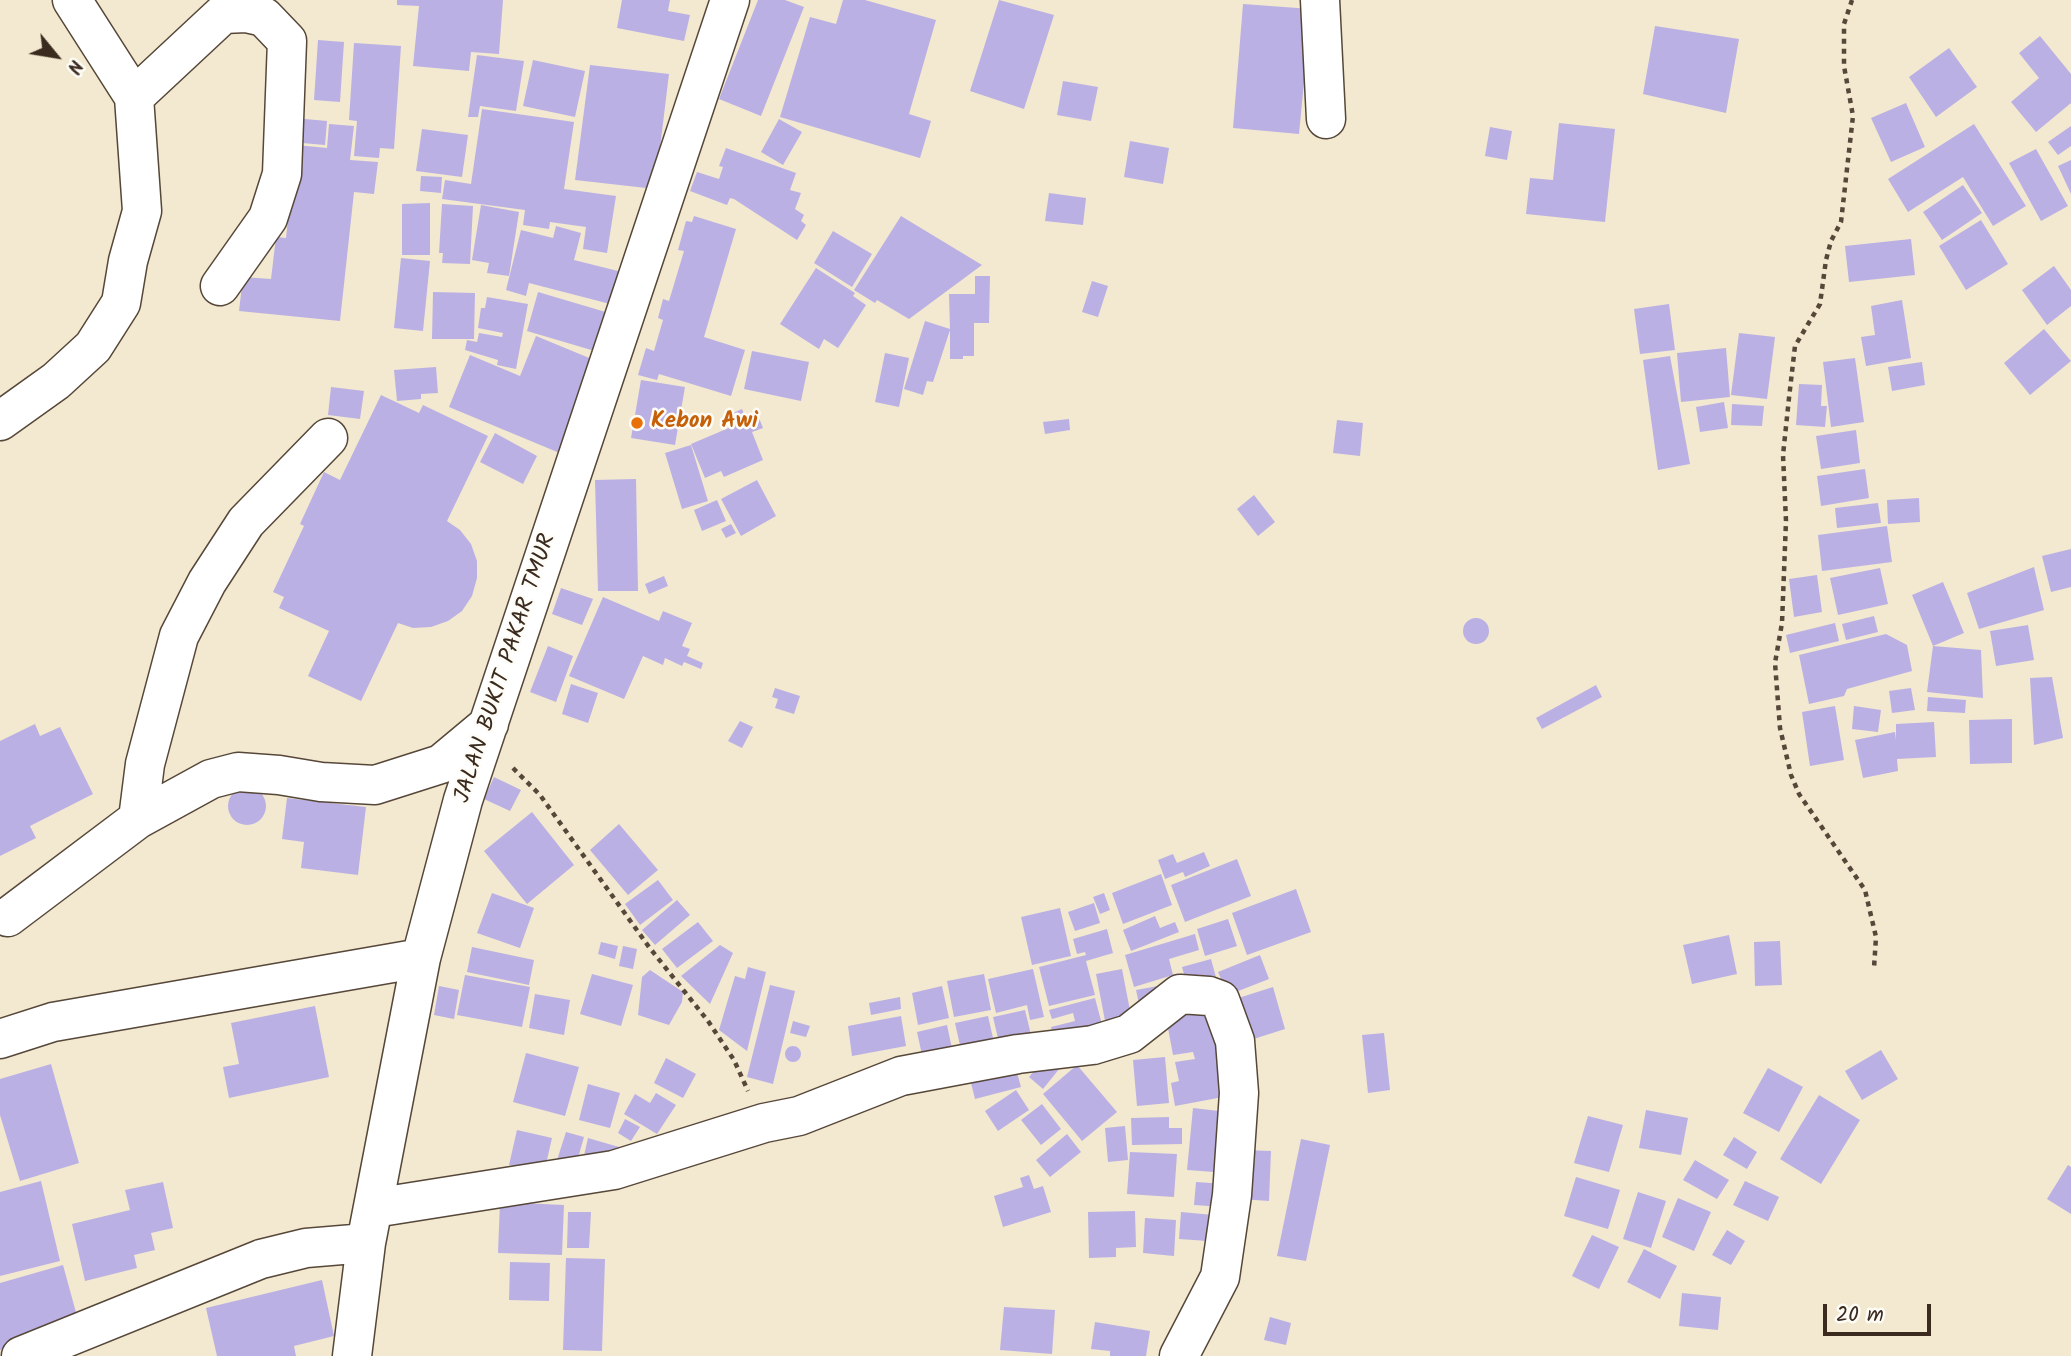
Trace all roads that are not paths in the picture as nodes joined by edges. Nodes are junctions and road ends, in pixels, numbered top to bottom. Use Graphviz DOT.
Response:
graph roads {
  1 [pos="72,0"];
  2 [pos="730,0"];
  3 [pos="1320,0"];
  4 [pos="134,97"];
  5 [pos="1326,119"];
  6 [pos="220,286"];
  7 [pos="0,421"];
  8 [pos="328,438"];
  9 [pos="486,732"];
  10 [pos="138,819"];
  11 [pos="8,917"];
  12 [pos="421,958"];
  13 [pos="0,1039"];
  14 [pos="370,1226"];
  15 [pos="21,1356"];
  16 [pos="352,1356"];
  17 [pos="1179,1356"];
  1 -- 4 [label="street"];
  2 -- 9 [label="street, JALAN BUKIT PAKAR TMUR"];
  3 -- 5 [label="street"];
  4 -- 6 [label="street"];
  4 -- 7 [label="street"];
  8 -- 10 [label="street"];
  9 -- 10 [label="street"];
  9 -- 12 [label="street, JALAN BUKIT PAKAR TMUR"];
  10 -- 11 [label="street"];
  12 -- 13 [label="street"];
  12 -- 14 [label="street, JALAN BUKIT PAKAR TMUR"];
  14 -- 15 [label="street"];
  14 -- 16 [label="street, JALAN BUKIT PAKAR TMUR"];
  14 -- 17 [label="street"];
}
